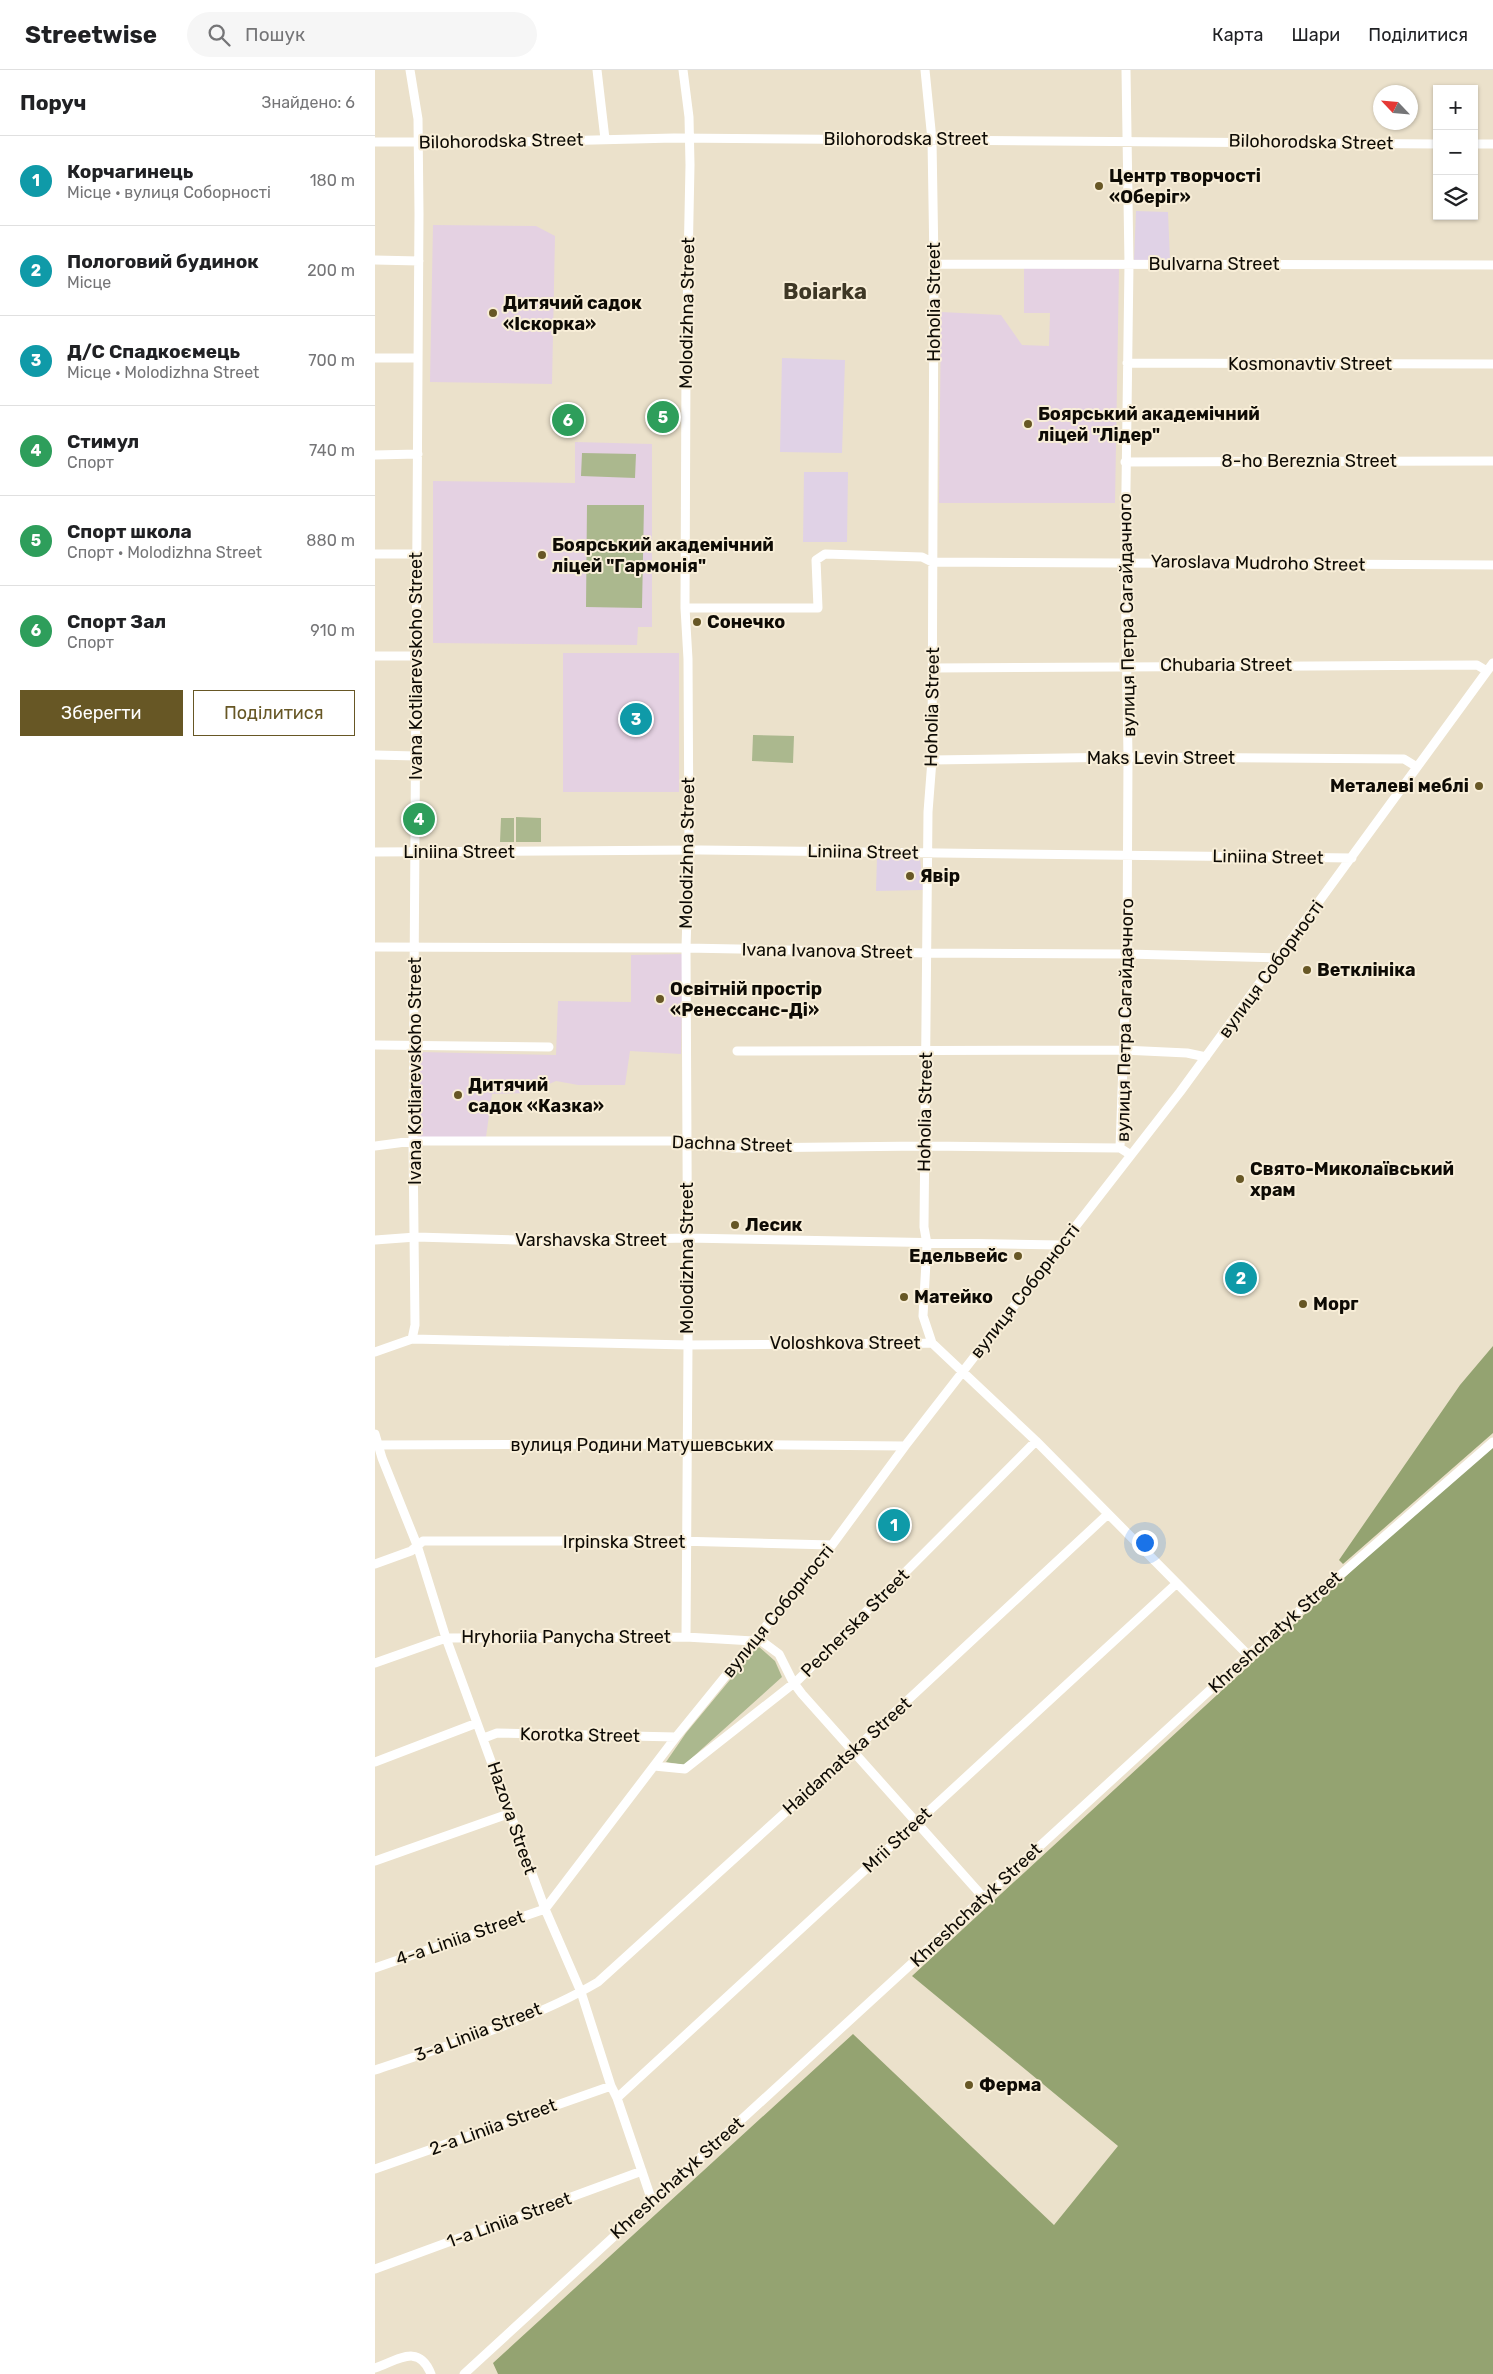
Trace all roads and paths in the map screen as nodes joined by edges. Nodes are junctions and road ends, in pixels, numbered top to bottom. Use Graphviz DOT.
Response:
graph roads {
  1 [pos="410,70"];
  2 [pos="597,70"];
  3 [pos="683,70"];
  4 [pos="925,70"];
  5 [pos="1126,70"];
  6 [pos="689,138"];
  7 [pos="605,139"];
  8 [pos="932,140"];
  9 [pos="1129,140"];
  10 [pos="375,142"];
  11 [pos="419,142"];
  12 [pos="1433,144"];
  13 [pos="1478,144"];
  14 [pos="1493,144"];
  15 [pos="375,260"];
  16 [pos="419,261"];
  17 [pos="934,264"];
  18 [pos="1129,264"];
  19 [pos="1493,265"];
  20 [pos="375,358"];
  21 [pos="419,358"];
  22 [pos="1127,363"];
  23 [pos="1493,364"];
  24 [pos="375,454"];
  25 [pos="418,454"];
  26 [pos="1493,460"];
  27 [pos="1125,462"];
  28 [pos="375,554"];
  29 [pos="417,554"];
  30 [pos="932,562"];
  31 [pos="1125,562"];
  32 [pos="1493,565"];
  33 [pos="685,608"];
  34 [pos="375,656"];
  35 [pos="417,656"];
  36 [pos="1493,663"];
  37 [pos="1127,665"];
  38 [pos="933,668"];
  39 [pos="1487,671"];
  40 [pos="375,755"];
  41 [pos="416,756"];
  42 [pos="1128,757"];
  43 [pos="932,760"];
  44 [pos="1417,767"];
  45 [pos="689,850"];
  46 [pos="375,852"];
  47 [pos="415,853"];
  48 [pos="928,853"];
  49 [pos="1128,856"];
  50 [pos="1352,858"];
  51 [pos="375,947"];
  52 [pos="415,948"];
  53 [pos="686,948"];
  54 [pos="927,953"];
  55 [pos="1127,954"];
  56 [pos="1279,958"];
  57 [pos="375,1044"];
  58 [pos="414,1045"];
  59 [pos="549,1047"];
  60 [pos="1123,1050"];
  61 [pos="737,1051"];
  62 [pos="926,1052"];
  63 [pos="1206,1057"];
  64 [pos="413,1141"];
  65 [pos="687,1142"];
  66 [pos="375,1146"];
  67 [pos="925,1146"];
  68 [pos="1120,1148"];
  69 [pos="1131,1155"];
  70 [pos="416,1237"];
  71 [pos="687,1238"];
  72 [pos="375,1240"];
  73 [pos="927,1244"];
  74 [pos="1060,1245"];
  75 [pos="412,1339"];
  76 [pos="932,1343"];
  77 [pos="688,1345"];
  78 [pos="375,1352"];
  79 [pos="963,1371"];
  80 [pos="375,1434"];
  81 [pos="1036,1441"];
  82 [pos="1493,1442"];
  83 [pos="687,1444"];
  84 [pos="379,1446"];
  85 [pos="905,1446"];
  86 [pos="378,1459"];
  87 [pos="1108,1514"];
  88 [pos="687,1542"];
  89 [pos="417,1545"];
  90 [pos="832,1545"];
  91 [pos="375,1564"];
  92 [pos="1177,1583"];
  93 [pos="686,1637"];
  94 [pos="446,1638"];
  95 [pos="755,1639"];
  96 [pos="1248,1655"];
  97 [pos="375,1663"];
  98 [pos="793,1682"];
  99 [pos="477,1722"];
  100 [pos="676,1737"];
  101 [pos="484,1738"];
  102 [pos="853,1751"];
  103 [pos="375,1762"];
  104 [pos="654,1766"];
  105 [pos="511,1813"];
  106 [pos="917,1822"];
  107 [pos="375,1861"];
  108 [pos="984,1898"];
  109 [pos="545,1909"];
  110 [pos="375,1968"];
  111 [pos="581,1992"];
  112 [pos="375,2070"];
  113 [pos="611,2086"];
  114 [pos="617,2098"];
  115 [pos="375,2170"];
  116 [pos="642,2171"];
  117 [pos="651,2200"];
  118 [pos="375,2269"];
  119 [pos="375,2368"];
  120 [pos="431,2374"];
  121 [pos="464,2374"];
  1 -- 11 [label="street, Ivana Kotliarevskoho Street"];
  2 -- 7 [label="street"];
  3 -- 6 [label="street, Molodizhna Street"];
  4 -- 8 [label="street, Hoholia Street"];
  5 -- 9 [label="street, вулиця Петра Сагайдачного"];
  6 -- 7 [label="street, Bilohorodska Street"];
  6 -- 8 [label="street, Bilohorodska Street"];
  6 -- 33 [label="street, Molodizhna Street"];
  7 -- 11 [label="street, Bilohorodska Street"];
  8 -- 9 [label="street, Bilohorodska Street"];
  8 -- 17 [label="street, Hoholia Street"];
  9 -- 12 [label="street, Bilohorodska Street"];
  9 -- 18 [label="street, вулиця Петра Сагайдачного"];
  10 -- 11 [label="street, Bilohorodska Street"];
  11 -- 16 [label="street, Ivana Kotliarevskoho Street"];
  13 -- 14 [label="street"];
  15 -- 16 [label="street"];
  16 -- 21 [label="street, Ivana Kotliarevskoho Street"];
  17 -- 18 [label="street, Bulvarna Street"];
  17 -- 30 [label="street, Hoholia Street"];
  18 -- 19 [label="street, Bulvarna Street"];
  18 -- 22 [label="street, вулиця Петра Сагайдачного"];
  20 -- 21 [label="street"];
  21 -- 25 [label="street, Ivana Kotliarevskoho Street"];
  22 -- 23 [label="street, Kosmonavtiv Street"];
  22 -- 27 [label="street, вулиця Петра Сагайдачного"];
  24 -- 25 [label="street"];
  25 -- 29 [label="street, Ivana Kotliarevskoho Street"];
  26 -- 27 [label="street, 8-ho Bereznia Street"];
  27 -- 31 [label="street, вулиця Петра Сагайдачного"];
  28 -- 29 [label="street"];
  29 -- 35 [label="street, Ivana Kotliarevskoho Street"];
  30 -- 31 [label="street, Yaroslava Mudroho Street"];
  30 -- 33 [label="street, Yaroslava Mudroho Street"];
  30 -- 38 [label="street, Hoholia Street"];
  31 -- 32 [label="street, Yaroslava Mudroho Street"];
  31 -- 37 [label="street, вулиця Петра Сагайдачного"];
  33 -- 45 [label="street, Molodizhna Street"];
  34 -- 35 [label="street"];
  35 -- 41 [label="street, Ivana Kotliarevskoho Street"];
  36 -- 39 [label="street, вулиця Соборності"];
  37 -- 38 [label="street, Chubaria Street"];
  37 -- 39 [label="street, Chubaria Street"];
  37 -- 42 [label="street, вулиця Петра Сагайдачного"];
  38 -- 43 [label="street, Hoholia Street"];
  39 -- 44 [label="street, вулиця Соборності"];
  40 -- 41 [label="street"];
  41 -- 47 [label="street, Ivana Kotliarevskoho Street"];
  42 -- 43 [label="street, Maks Levin Street"];
  42 -- 44 [label="street, Maks Levin Street"];
  42 -- 49 [label="street, вулиця Петра Сагайдачного"];
  43 -- 48 [label="street, Hoholia Street"];
  44 -- 50 [label="street, вулиця Соборності"];
  45 -- 47 [label="street, Liniina Street"];
  45 -- 48 [label="street, Liniina Street"];
  45 -- 53 [label="street, Molodizhna Street"];
  46 -- 47 [label="street, Liniina Street"];
  47 -- 52 [label="street, Ivana Kotliarevskoho Street"];
  48 -- 49 [label="street, Liniina Street"];
  48 -- 54 [label="street, Hoholia Street"];
  49 -- 50 [label="street, Liniina Street"];
  49 -- 55 [label="street, вулиця Петра Сагайдачного"];
  50 -- 56 [label="street, вулиця Соборності"];
  51 -- 52 [label="street, Ivana Ivanova Street"];
  52 -- 53 [label="street, Ivana Ivanova Street"];
  52 -- 58 [label="street, Ivana Kotliarevskoho Street"];
  53 -- 54 [label="street, Ivana Ivanova Street"];
  53 -- 65 [label="street, Molodizhna Street"];
  54 -- 55 [label="street, Ivana Ivanova Street"];
  54 -- 62 [label="street, Hoholia Street"];
  55 -- 56 [label="street, Ivana Ivanova Street"];
  55 -- 60 [label="street, вулиця Петра Сагайдачного"];
  56 -- 63 [label="street, вулиця Соборності"];
  57 -- 58 [label="street"];
  58 -- 59 [label="street"];
  58 -- 64 [label="street, Ivana Kotliarevskoho Street"];
  60 -- 62 [label="street"];
  60 -- 63 [label="street"];
  60 -- 68 [label="street, вулиця Петра Сагайдачного"];
  61 -- 62 [label="street"];
  62 -- 67 [label="street, Hoholia Street"];
  63 -- 69 [label="street, вулиця Соборності"];
  64 -- 65 [label="street, Dachna Street"];
  64 -- 66 [label="street, Dachna Street"];
  64 -- 70 [label="street, Ivana Kotliarevskoho Street"];
  65 -- 67 [label="street, Dachna Street"];
  65 -- 71 [label="street, Molodizhna Street"];
  67 -- 68 [label="street, Dachna Street"];
  67 -- 73 [label="street, Hoholia Street"];
  68 -- 69 [label="street, вулиця Петра Сагайдачного"];
  69 -- 74 [label="street, вулиця Соборності"];
  70 -- 71 [label="street, Varshavska Street"];
  70 -- 72 [label="street, Varshavska Street"];
  70 -- 75 [label="street, Ivana Kotliarevskoho Street"];
  71 -- 73 [label="street, Varshavska Street"];
  71 -- 77 [label="street, Molodizhna Street"];
  73 -- 74 [label="street, Varshavska Street"];
  73 -- 76 [label="street, Hoholia Street"];
  74 -- 79 [label="street, вулиця Соборності"];
  75 -- 77 [label="street, Voloshkova Street"];
  75 -- 78 [label="street, Voloshkova Street"];
  76 -- 77 [label="street, Voloshkova Street"];
  76 -- 79 [label="street, Voloshkova Street"];
  77 -- 83 [label="street, Molodizhna Street"];
  79 -- 81 [label="street, Voloshkova Street"];
  79 -- 85 [label="street, вулиця Соборності"];
  80 -- 84 [label="street, Hazova Street"];
  81 -- 87 [label="street, Voloshkova Street"];
  81 -- 98 [label="street, Pecherska Street"];
  82 -- 96 [label="street, Khreshchatyk Street"];
  83 -- 84 [label="street, вулиця Родини Матушевських"];
  83 -- 85 [label="street, вулиця Родини Матушевських"];
  83 -- 88 [label="street, Molodizhna Street"];
  84 -- 86 [label="street, Hazova Street"];
  85 -- 90 [label="street, вулиця Соборності"];
  86 -- 89 [label="street, Hazova Street"];
  87 -- 92 [label="street, Voloshkova Street"];
  87 -- 102 [label="street, Haidamatska Street"];
  88 -- 89 [label="street, Irpinska Street"];
  88 -- 90 [label="street, Irpinska Street"];
  88 -- 93 [label="street, Molodizhna Street"];
  89 -- 91 [label="street, Irpinska Street"];
  89 -- 94 [label="street, Hazova Street"];
  90 -- 95 [label="street, вулиця Соборності"];
  92 -- 96 [label="street, Voloshkova Street"];
  92 -- 106 [label="street, Mrii Street"];
  93 -- 94 [label="street, Hryhoriia Panycha Street"];
  93 -- 95 [label="street, Hryhoriia Panycha Street"];
  94 -- 97 [label="street, Hryhoriia Panycha Street"];
  94 -- 99 [label="street, Hazova Street"];
  95 -- 98 [label="street"];
  95 -- 100 [label="street, вулиця Соборності"];
  96 -- 108 [label="street, Khreshchatyk Street"];
  98 -- 102 [label="street"];
  98 -- 104 [label="street, Pecherska Street"];
  99 -- 101 [label="street, Hazova Street"];
  99 -- 103 [label="street"];
  100 -- 101 [label="street, Korotka Street"];
  100 -- 104 [label="street, вулиця Соборності"];
  101 -- 105 [label="street, Hazova Street"];
  102 -- 106 [label="street"];
  102 -- 111 [label="street, Haidamatska Street"];
  104 -- 109 [label="street, вулиця Соборності"];
  105 -- 107 [label="street"];
  105 -- 109 [label="street, Hazova Street"];
  106 -- 108 [label="street"];
  106 -- 114 [label="street, Mrii Street"];
  108 -- 117 [label="street, Khreshchatyk Street"];
  109 -- 110 [label="street, 4-a Liniia Street"];
  109 -- 111 [label="street, Hazova Street"];
  111 -- 112 [label="street, 3-a Liniia Street"];
  111 -- 113 [label="street, Hazova Street"];
  113 -- 114 [label="street, Hazova Street"];
  113 -- 115 [label="street, 2-a Liniia Street"];
  114 -- 116 [label="street, Hazova Street"];
  116 -- 117 [label="street, Hazova Street"];
  116 -- 118 [label="street, 1-a Liniia Street"];
  117 -- 121 [label="street, Khreshchatyk Street"];
  119 -- 120 [label="street"];
}
